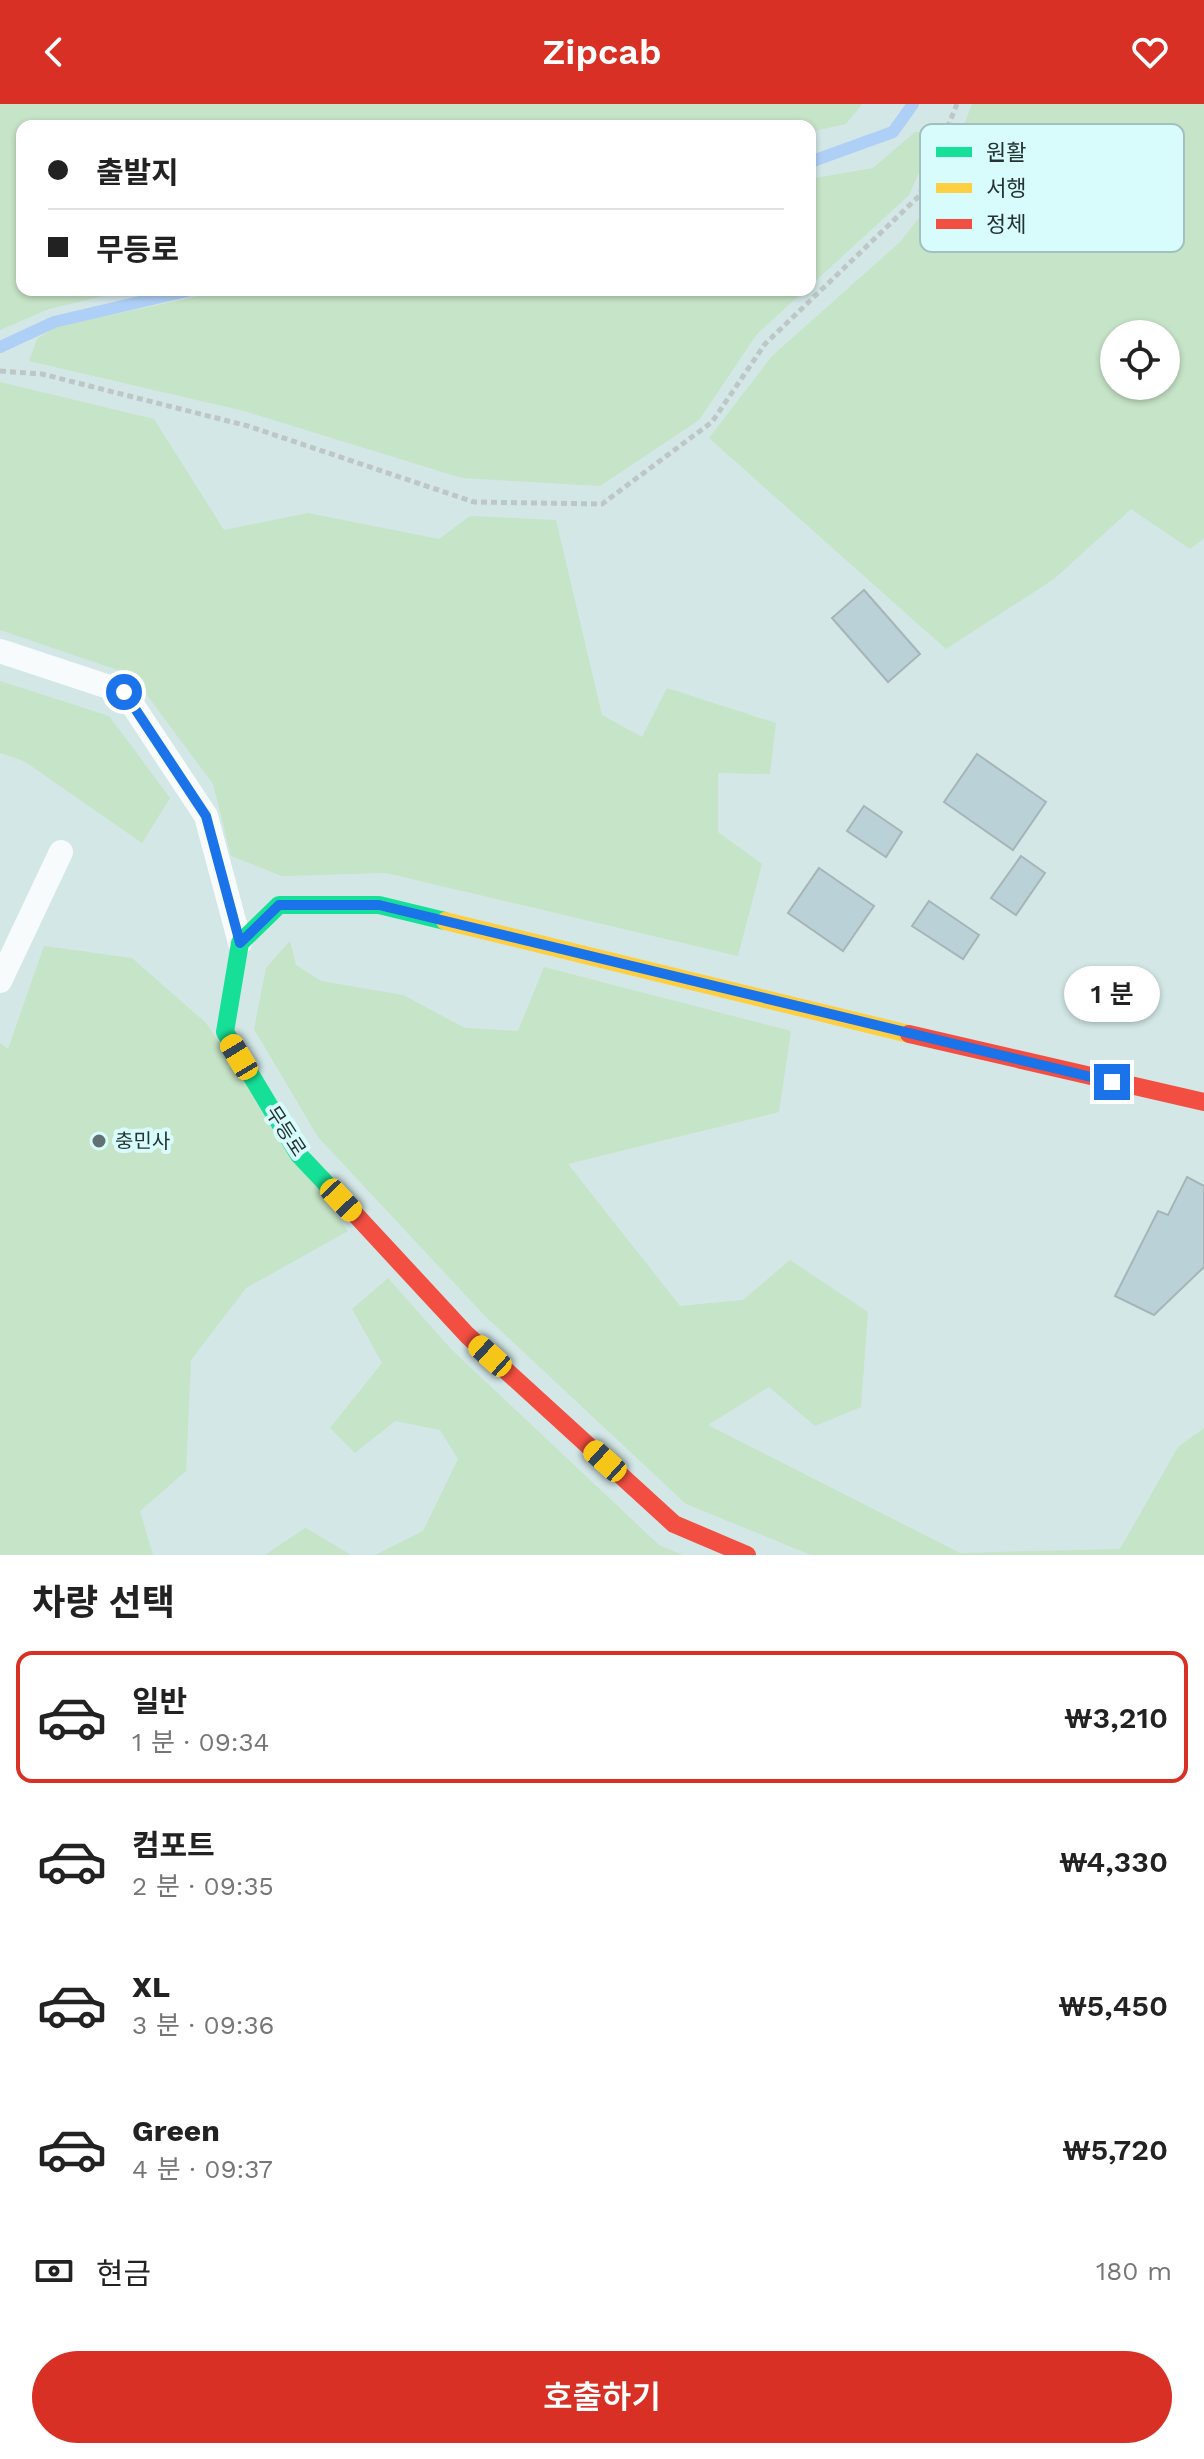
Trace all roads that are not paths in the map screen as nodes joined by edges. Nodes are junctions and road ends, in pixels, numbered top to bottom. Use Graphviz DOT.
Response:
graph roads {
  1 [pos="0,651"];
  2 [pos="61,852"];
  3 [pos="240,943"];
  4 [pos="0,981"];
  5 [pos="1204,1102"];
  6 [pos="747,1555"];
  1 -- 3 [label="lane"];
  2 -- 4 [label="lane"];
  3 -- 5 [label="main road"];
  3 -- 6 [label="main road, 무등로"];
}
